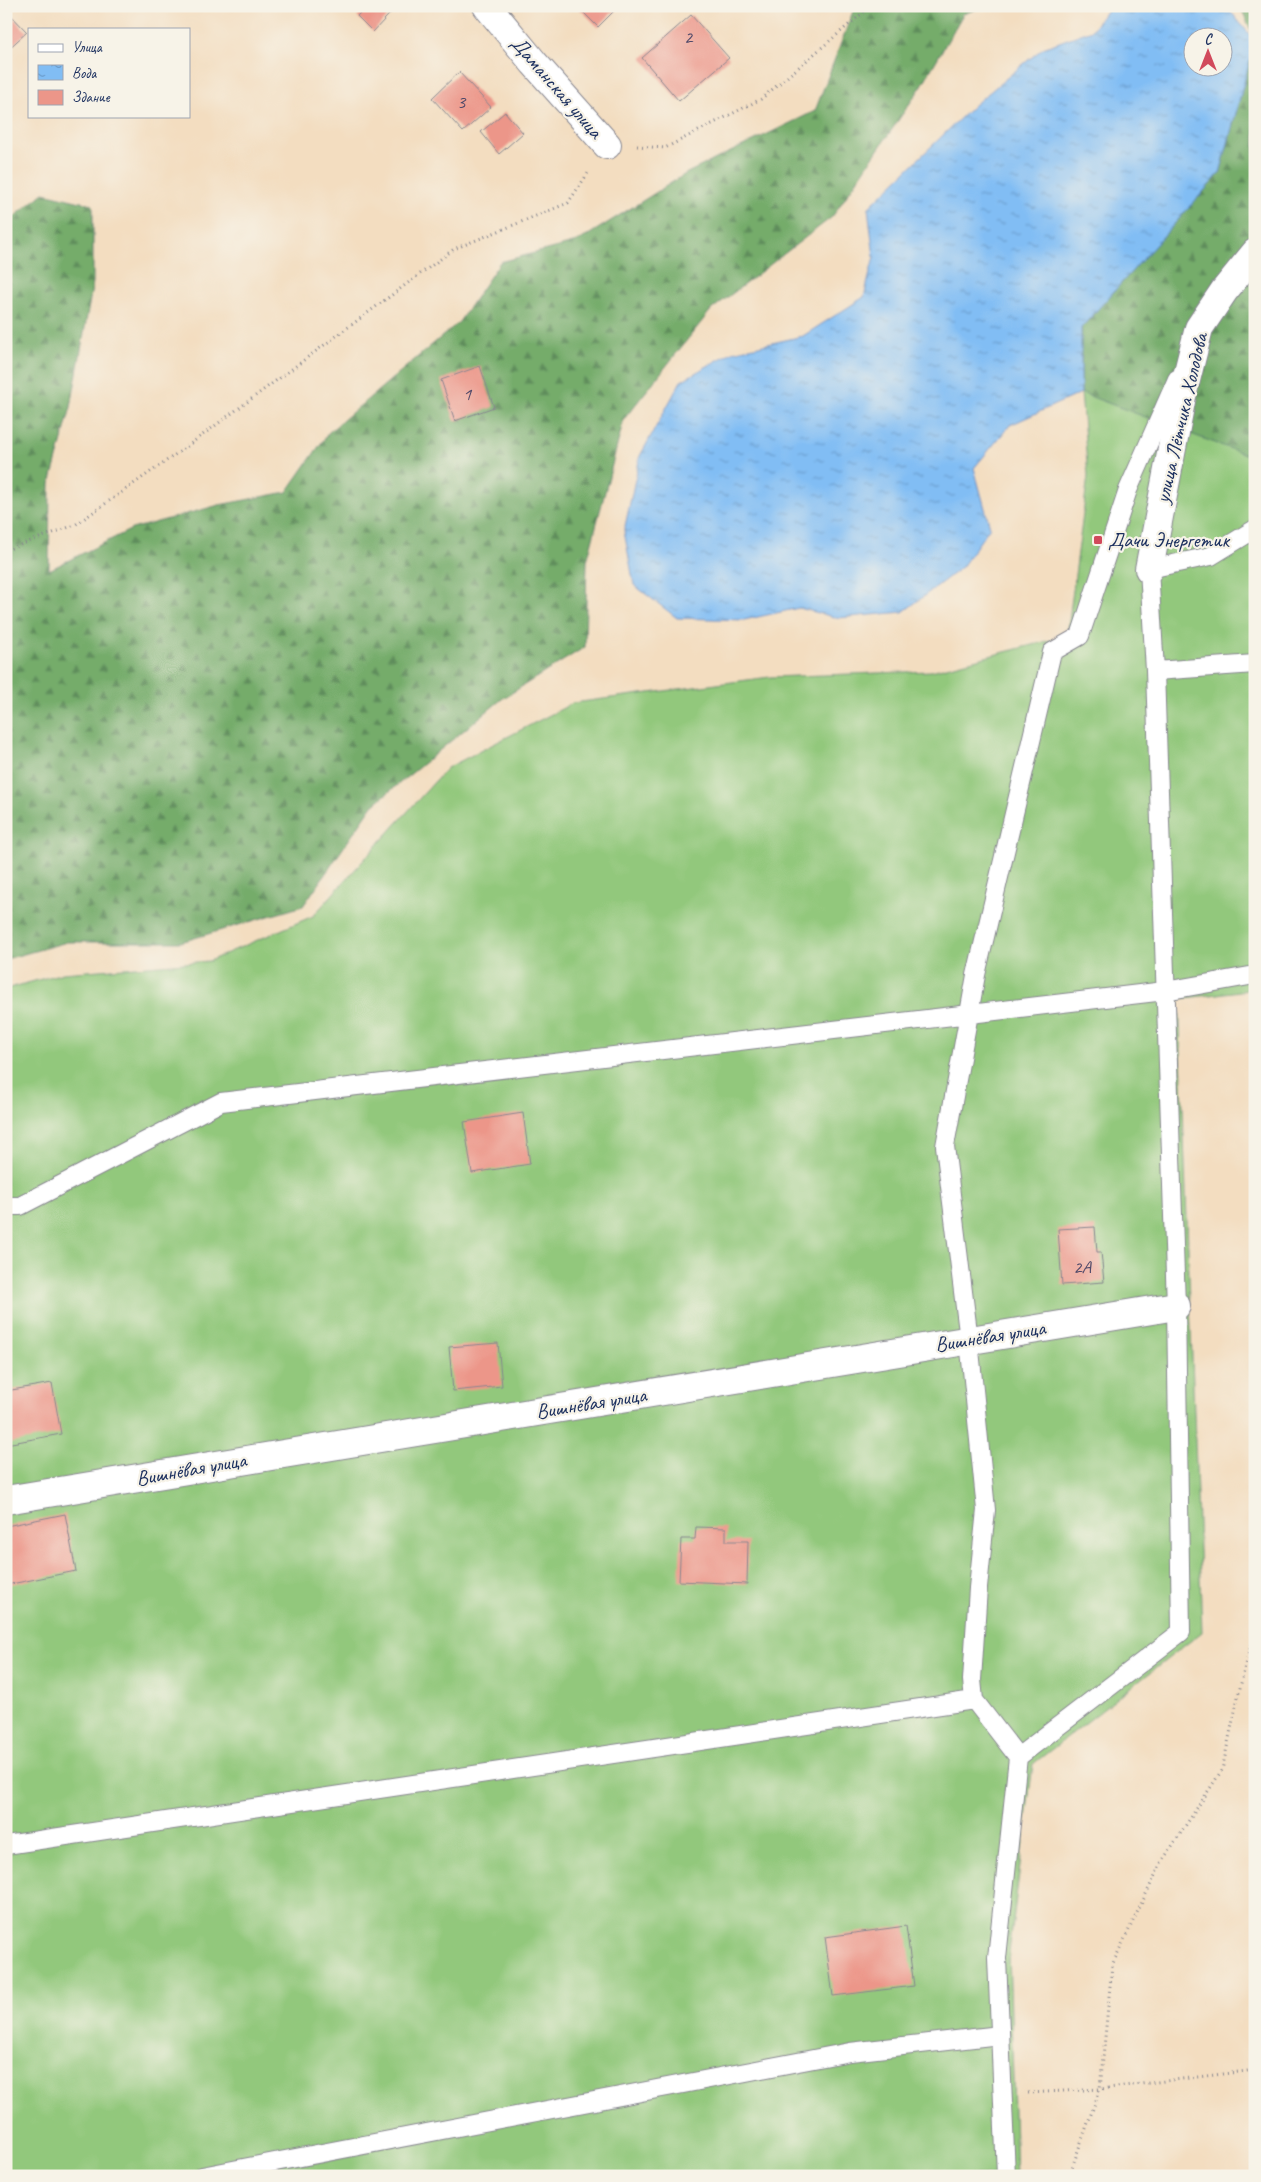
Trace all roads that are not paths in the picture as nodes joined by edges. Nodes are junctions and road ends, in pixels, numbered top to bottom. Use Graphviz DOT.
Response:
graph roads {
  1 [pos="488,6"];
  2 [pos="607,144"];
  3 [pos="1255,253"];
  4 [pos="1199,328"];
  5 [pos="1255,528"];
  6 [pos="1148,570"];
  7 [pos="1255,664"];
  8 [pos="1155,671"];
  9 [pos="1255,975"];
  10 [pos="1165,991"];
  11 [pos="968,1014"];
  12 [pos="6,1206"];
  13 [pos="1176,1306"];
  14 [pos="969,1340"];
  15 [pos="6,1500"];
  16 [pos="974,1700"];
  17 [pos="1018,1757"];
  18 [pos="6,1845"];
  19 [pos="1000,2035"];
  20 [pos="202,2176"];
  21 [pos="1006,2176"];
  1 -- 2 [label="street, Даманская улица"];
  3 -- 4 [label="street, улица Лётчика Холодова"];
  4 -- 6 [label="street, улица Лётчика Холодова"];
  4 -- 11 [label="lane"];
  5 -- 6 [label="lane"];
  6 -- 8 [label="lane"];
  7 -- 8 [label="lane"];
  8 -- 10 [label="lane"];
  9 -- 10 [label="lane"];
  10 -- 11 [label="lane"];
  10 -- 13 [label="lane"];
  11 -- 12 [label="lane"];
  11 -- 14 [label="lane"];
  13 -- 14 [label="street, Вишнёвая улица"];
  13 -- 17 [label="lane"];
  14 -- 15 [label="street, Вишнёвая улица"];
  14 -- 16 [label="lane"];
  16 -- 17 [label="lane"];
  16 -- 18 [label="lane"];
  17 -- 19 [label="lane"];
  19 -- 20 [label="lane"];
  19 -- 21 [label="lane"];
}
